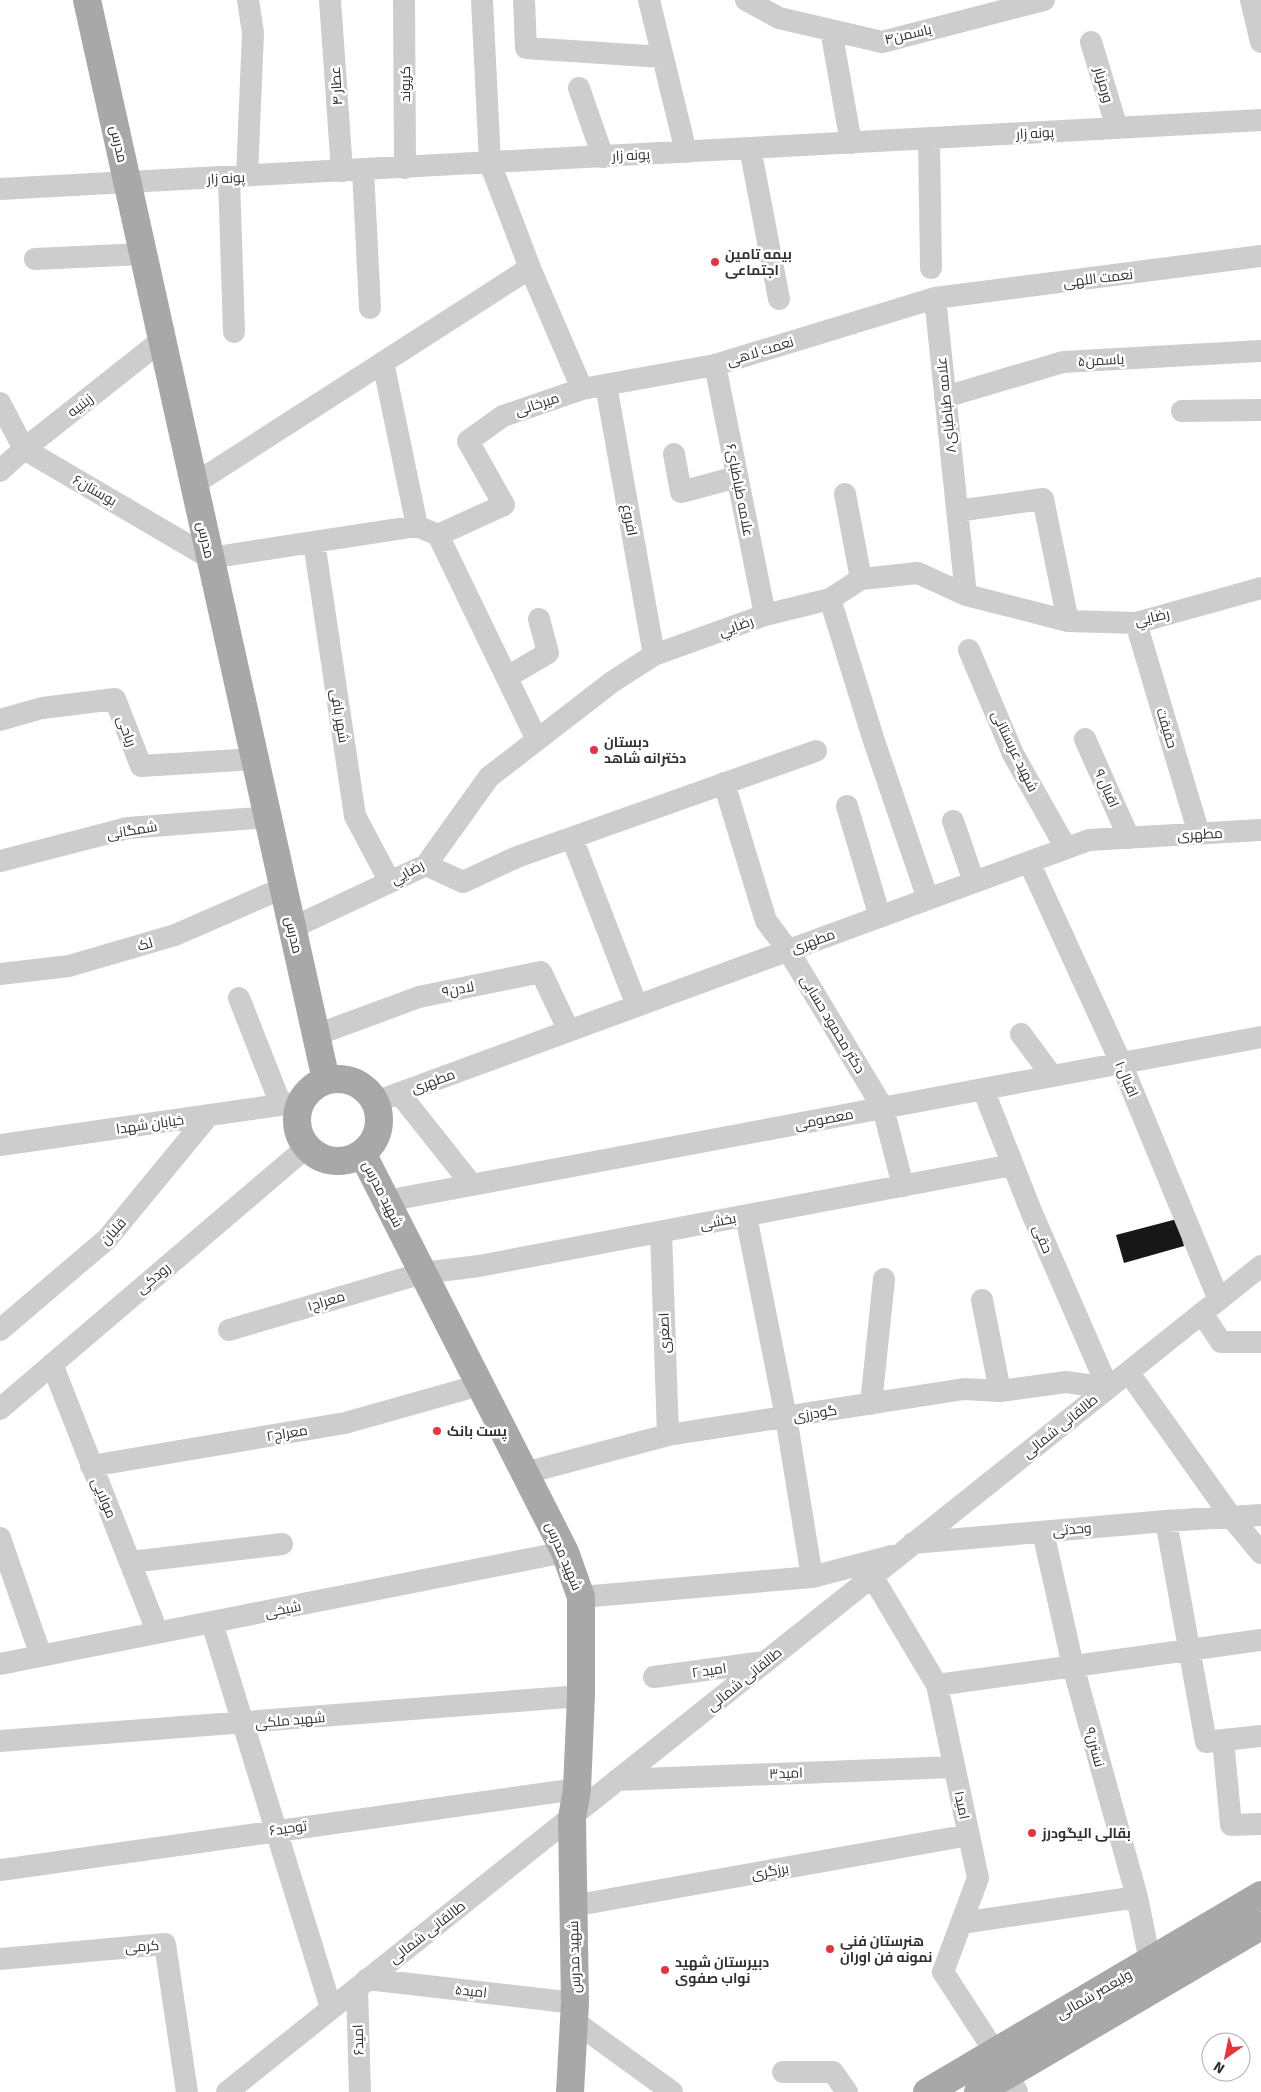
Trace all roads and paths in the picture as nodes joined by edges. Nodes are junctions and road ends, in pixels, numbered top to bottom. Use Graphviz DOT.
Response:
graph roads {
  1 [pos="87,0"];
  2 [pos="248,0"];
  3 [pos="330,0"];
  4 [pos="404,0"];
  5 [pos="482,0"];
  6 [pos="524,0"];
  7 [pos="649,0"];
  8 [pos="746,0"];
  9 [pos="1044,0"];
  10 [pos="1251,0"];
  11 [pos="1001,5"];
  12 [pos="831,30"];
  13 [pos="1092,42"];
  14 [pos="1261,42"];
  15 [pos="662,57"];
  16 [pos="579,88"];
  17 [pos="1261,120"];
  18 [pos="1117,128"];
  19 [pos="929,139"];
  20 [pos="851,143"];
  21 [pos="750,148"];
  22 [pos="686,152"];
  23 [pos="603,157"];
  24 [pos="490,163"];
  25 [pos="405,168"];
  26 [pos="352,171"];
  27 [pos="238,177"];
  28 [pos="127,183"];
  29 [pos="0,189"];
  30 [pos="143,254"];
  31 [pos="1261,256"];
  32 [pos="35,259"];
  33 [pos="530,268"];
  34 [pos="931,268"];
  35 [pos="935,298"];
  36 [pos="779,299"];
  37 [pos="370,308"];
  38 [pos="234,332"];
  39 [pos="162,340"];
  40 [pos="1261,351"];
  41 [pos="383,362"];
  42 [pos="715,365"];
  43 [pos="606,385"];
  44 [pos="582,390"];
  45 [pos="945,397"];
  46 [pos="0,403"];
  47 [pos="1261,410"];
  48 [pos="1182,411"];
  49 [pos="24,449"];
  50 [pos="674,454"];
  51 [pos="0,471"];
  52 [pos="737,477"];
  53 [pos="194,484"];
  54 [pos="845,494"];
  55 [pos="957,511"];
  56 [pos="417,526"];
  57 [pos="438,535"];
  58 [pos="314,542"];
  59 [pos="210,558"];
  60 [pos="862,579"];
  61 [pos="1261,588"];
  62 [pos="966,595"];
  63 [pos="830,599"];
  64 [pos="765,615"];
  65 [pos="539,619"];
  66 [pos="1068,622"];
  67 [pos="1136,623"];
  68 [pos="969,650"];
  69 [pos="654,656"];
  70 [pos="507,677"];
  71 [pos="0,720"];
  72 [pos="1085,739"];
  73 [pos="537,740"];
  74 [pos="816,751"];
  75 [pos="255,759"];
  76 [pos="724,783"];
  77 [pos="847,806"];
  78 [pos="268,817"];
  79 [pos="953,822"];
  80 [pos="1261,830"];
  81 [pos="1199,834"];
  82 [pos="572,838"];
  83 [pos="1130,838"];
  84 [pos="1066,848"];
  85 [pos="0,861"];
  86 [pos="1028,862"];
  87 [pos="426,864"];
  88 [pos="390,882"];
  89 [pos="974,882"];
  90 [pos="283,888"];
  91 [pos="928,899"];
  92 [pos="880,917"];
  93 [pos="292,928"];
  94 [pos="788,950"];
  95 [pos="0,974"];
  96 [pos="239,998"];
  97 [pos="638,1006"];
  98 [pos="569,1030"];
  99 [pos="1021,1034"];
  100 [pos="316,1035"];
  101 [pos="1261,1037"];
  102 [pos="1121,1063"];
  103 [pos="1052,1076"];
  104 [pos="326,1080"];
  105 [pos="983,1089"];
  106 [pos="387,1098"];
  107 [pos="290,1104"];
  108 [pos="883,1108"];
  109 [pos="209,1116"];
  110 [pos="0,1145"];
  111 [pos="307,1148"];
  112 [pos="362,1153"];
  113 [pos="1012,1164"];
  114 [pos="472,1185"];
  115 [pos="902,1186"];
  116 [pos="386,1201"];
  117 [pos="746,1216"];
  118 [pos="661,1232"];
  119 [pos="1261,1266"];
  120 [pos="423,1273"];
  121 [pos="884,1279"];
  122 [pos="982,1300"];
  123 [pos="1210,1306"];
  124 [pos="0,1330"];
  125 [pos="229,1330"];
  126 [pos="1261,1342"];
  127 [pos="52,1364"];
  128 [pos="1129,1373"];
  129 [pos="480,1385"];
  130 [pos="1108,1388"];
  131 [pos="1000,1391"];
  132 [pos="871,1404"];
  133 [pos="0,1409"];
  134 [pos="786,1417"];
  135 [pos="668,1435"];
  136 [pos="91,1466"];
  137 [pos="525,1473"];
  138 [pos="1261,1515"];
  139 [pos="1232,1518"];
  140 [pos="1166,1520"];
  141 [pos="1043,1532"];
  142 [pos="0,1538"];
  143 [pos="282,1544"];
  144 [pos="907,1549"];
  145 [pos="565,1552"];
  146 [pos="1261,1552"];
  147 [pos="131,1562"];
  148 [pos="812,1576"];
  149 [pos="872,1576"];
  150 [pos="581,1597"];
  151 [pos="212,1623"];
  152 [pos="157,1631"];
  153 [pos="1261,1640"];
  154 [pos="1188,1650"];
  155 [pos="41,1656"];
  156 [pos="764,1662"];
  157 [pos="0,1664"];
  158 [pos="1073,1666"];
  159 [pos="654,1677"];
  160 [pos="937,1685"];
  161 [pos="581,1696"];
  162 [pos="243,1724"];
  163 [pos="1261,1736"];
  164 [pos="1223,1740"];
  165 [pos="0,1741"];
  166 [pos="954,1767"];
  167 [pos="617,1780"];
  168 [pos="577,1789"];
  169 [pos="572,1818"];
  170 [pos="1261,1824"];
  171 [pos="276,1830"];
  172 [pos="969,1836"];
  173 [pos="0,1870"];
  174 [pos="1261,1895"];
  175 [pos="1137,1897"];
  176 [pos="572,1906"];
  177 [pos="961,1923"];
  178 [pos="1261,1926"];
  179 [pos="0,1959"];
  180 [pos="1150,1961"];
  181 [pos="362,1984"];
  182 [pos="331,2008"];
  183 [pos="575,2012"];
  184 [pos="783,2072"];
  185 [pos="1007,2073"];
  186 [pos="187,2092"];
  187 [pos="226,2092"];
  188 [pos="360,2092"];
  189 [pos="570,2092"];
  190 [pos="672,2092"];
  191 [pos="847,2092"];
  192 [pos="927,2092"];
  193 [pos="978,2092"];
  1 -- 28 [label="main road, مدرس"];
  2 -- 27 [label="street"];
  3 -- 26 [label="street, عطار ۴"];
  4 -- 25 [label="street, کریوند"];
  5 -- 24 [label="street"];
  6 -- 15 [label="street"];
  7 -- 15 [label="street"];
  8 -- 12 [label="street, یاسمن۴"];
  9 -- 11 [label="street, یاسمن۴"];
  10 -- 14 [label="street"];
  11 -- 12 [label="street, یاسمن۴"];
  12 -- 20 [label="street"];
  13 -- 18 [label="street, ورمزیار"];
  15 -- 22 [label="street"];
  16 -- 23 [label="street"];
  17 -- 18 [label="street, پونه زار"];
  18 -- 19 [label="street, پونه زار"];
  19 -- 20 [label="street, پونه زار"];
  19 -- 34 [label="street"];
  20 -- 21 [label="street, پونه زار"];
  21 -- 22 [label="street, پونه زار"];
  21 -- 36 [label="street"];
  22 -- 23 [label="street, پونه زار"];
  23 -- 24 [label="street, پونه زار"];
  24 -- 25 [label="street, پونه زار"];
  24 -- 33 [label="street"];
  25 -- 26 [label="street, پونه زار"];
  26 -- 27 [label="street, پونه زار"];
  26 -- 37 [label="street, عطار ۴"];
  27 -- 28 [label="street, پونه زار"];
  27 -- 38 [label="street"];
  28 -- 29 [label="street, پونه زار"];
  28 -- 30 [label="main road, مدرس"];
  30 -- 32 [label="street"];
  30 -- 39 [label="main road, مدرس"];
  31 -- 35 [label="street, نعمت اللهی"];
  33 -- 41 [label="street"];
  33 -- 44 [label="street"];
  35 -- 42 [label="street, نعمت لاهی"];
  35 -- 45 [label="street, علامه طباطبای۸"];
  39 -- 49 [label="street, زینبیه"];
  39 -- 53 [label="main road, مدرس"];
  40 -- 45 [label="street, یاسمن۵"];
  41 -- 53 [label="street"];
  41 -- 56 [label="street"];
  42 -- 43 [label="street, نعمت لاهی"];
  42 -- 52 [label="street, علامه طباطبای۶"];
  43 -- 44 [label="street, نعمت لاهی"];
  43 -- 69 [label="street, افروغ"];
  44 -- 57 [label="street, میرخانی"];
  45 -- 55 [label="street, علامه طباطبای۸"];
  46 -- 49 [label="street"];
  47 -- 48 [label="street"];
  49 -- 51 [label="street, زینبیه"];
  49 -- 59 [label="street, بوستان۶"];
  50 -- 52 [label="street"];
  52 -- 64 [label="street, علامه طباطبای۶"];
  53 -- 59 [label="main road, مدرس"];
  54 -- 60 [label="street"];
  55 -- 62 [label="street, علامه طباطبای۸"];
  55 -- 66 [label="street"];
  56 -- 57 [label="street"];
  56 -- 58 [label="street"];
  57 -- 70 [label="street"];
  58 -- 59 [label="street"];
  58 -- 88 [label="street, شهر بافی"];
  59 -- 75 [label="main road, مدرس"];
  60 -- 62 [label="street, رضایي"];
  60 -- 63 [label="street, رضایي"];
  61 -- 67 [label="street, رضایي"];
  62 -- 66 [label="street, رضایي"];
  63 -- 64 [label="street, رضایي"];
  63 -- 91 [label="street"];
  64 -- 69 [label="street, رضایي"];
  65 -- 70 [label="street"];
  66 -- 67 [label="street, رضایي"];
  67 -- 81 [label="street, حقیقت"];
  68 -- 84 [label="street, شهید عربستانی"];
  69 -- 73 [label="street, رضایي"];
  70 -- 73 [label="street"];
  71 -- 75 [label="street, ریاحی"];
  72 -- 83 [label="street, اقبال ۹"];
  73 -- 87 [label="street, رضایي"];
  74 -- 76 [label="street"];
  75 -- 78 [label="main road, مدرس"];
  76 -- 82 [label="street"];
  76 -- 94 [label="street, دکتر محمود حسابی"];
  77 -- 92 [label="street"];
  78 -- 85 [label="street, شمگانی"];
  78 -- 90 [label="main road, مدرس"];
  79 -- 89 [label="street"];
  80 -- 81 [label="street, مطهری"];
  81 -- 83 [label="street, مطهری"];
  82 -- 87 [label="street"];
  82 -- 97 [label="street"];
  83 -- 84 [label="street, مطهری"];
  84 -- 86 [label="street, مطهری"];
  86 -- 89 [label="street, مطهری"];
  86 -- 102 [label="street, اقبال۱۰"];
  87 -- 88 [label="street, رضایي"];
  88 -- 93 [label="street, رضایي"];
  89 -- 91 [label="street, مطهری"];
  90 -- 93 [label="main road, مدرس"];
  90 -- 95 [label="street, لک"];
  91 -- 92 [label="street, مطهری"];
  92 -- 94 [label="street, مطهری"];
  93 -- 100 [label="main road, مدرس"];
  94 -- 97 [label="street, مطهری"];
  94 -- 108 [label="street, دکتر محمود حسابی"];
  96 -- 107 [label="street"];
  97 -- 98 [label="street, مطهری"];
  98 -- 100 [label="street, لادن۹"];
  98 -- 106 [label="street, مطهری"];
  99 -- 103 [label="street"];
  100 -- 104 [label="main road, مدرس"];
  101 -- 102 [label="street, معصومی"];
  102 -- 103 [label="street, معصومی"];
  102 -- 123 [label="street, اقبال۱۰"];
  103 -- 105 [label="street, معصومی"];
  104 -- 106 [label="main road"];
  104 -- 107 [label="main road"];
  105 -- 108 [label="street, معصومی"];
  105 -- 113 [label="street, حقی"];
  106 -- 112 [label="main road"];
  106 -- 114 [label="street"];
  107 -- 109 [label="street, خیابان شهدا"];
  107 -- 111 [label="main road"];
  108 -- 114 [label="street, معصومی"];
  108 -- 115 [label="street, دکتر محمود حسابی"];
  109 -- 110 [label="street, خیابان شهدا"];
  109 -- 124 [label="street, قلیان"];
  111 -- 112 [label="main road"];
  111 -- 127 [label="street, رودکی"];
  112 -- 116 [label="main road, شهید مدرس"];
  113 -- 115 [label="street, بخشی"];
  113 -- 130 [label="street, حقی"];
  114 -- 116 [label="street, معصومی"];
  115 -- 117 [label="street, بخشی"];
  116 -- 120 [label="main road, شهید مدرس"];
  117 -- 118 [label="street, بخشی"];
  117 -- 134 [label="street"];
  118 -- 120 [label="street, بخشی"];
  118 -- 135 [label="street, اصغری"];
  119 -- 123 [label="street, طالقانی شمالی"];
  120 -- 125 [label="street, معراج۱"];
  120 -- 129 [label="main road, شهید مدرس"];
  121 -- 132 [label="street"];
  122 -- 131 [label="street"];
  123 -- 126 [label="street, اقبال۱۰"];
  123 -- 128 [label="street, طالقانی شمالی"];
  127 -- 133 [label="street, رودکی"];
  127 -- 136 [label="street, مولایی"];
  128 -- 130 [label="street, طالقانی شمالی"];
  128 -- 139 [label="street"];
  129 -- 136 [label="street, معراج۲"];
  129 -- 137 [label="main road, شهید مدرس"];
  130 -- 131 [label="street, گودرزی"];
  130 -- 144 [label="street, طالقانی شمالی"];
  131 -- 132 [label="street, گودرزی"];
  132 -- 134 [label="street, گودرزی"];
  134 -- 135 [label="street, گودرزی"];
  134 -- 148 [label="street"];
  135 -- 137 [label="street, گودرزی"];
  136 -- 147 [label="street, مولایی"];
  137 -- 145 [label="main road, شهید مدرس"];
  138 -- 139 [label="street, وحدتی"];
  139 -- 140 [label="street, وحدتی"];
  139 -- 146 [label="street"];
  140 -- 141 [label="street, وحدتی"];
  140 -- 154 [label="street"];
  141 -- 144 [label="street, وحدتی"];
  141 -- 158 [label="street, نسترن۹"];
  142 -- 155 [label="street"];
  143 -- 147 [label="street"];
  144 -- 148 [label="street, وحدتی"];
  144 -- 149 [label="street, طالقانی شمالی"];
  145 -- 150 [label="main road, شهید مدرس"];
  145 -- 151 [label="street, شیخی"];
  147 -- 152 [label="street, مولایی"];
  148 -- 150 [label="street, وحدتی"];
  149 -- 156 [label="street, طالقانی شمالی"];
  149 -- 160 [label="street, امید۱"];
  150 -- 161 [label="main road, شهید مدرس"];
  151 -- 152 [label="street, شیخی"];
  151 -- 162 [label="street"];
  152 -- 155 [label="street, شیخی"];
  153 -- 154 [label="street"];
  154 -- 158 [label="street"];
  154 -- 164 [label="street"];
  155 -- 157 [label="street, شیخی"];
  156 -- 159 [label="street, امید ۲"];
  156 -- 167 [label="street, طالقانی شمالی"];
  158 -- 160 [label="street"];
  158 -- 175 [label="street, نسترن۹"];
  160 -- 166 [label="street, امید۱"];
  161 -- 162 [label="street, شهید ملکی"];
  161 -- 168 [label="main road, شهید مدرس"];
  162 -- 165 [label="street, شهید ملکی"];
  162 -- 171 [label="street"];
  163 -- 164 [label="street"];
  164 -- 170 [label="street"];
  166 -- 167 [label="street, امید۳"];
  166 -- 172 [label="street, امید۱"];
  167 -- 169 [label="street, طالقانی شمالی"];
  168 -- 169 [label="main road, شهید مدرس"];
  168 -- 171 [label="street, توحید۶"];
  169 -- 176 [label="main road, شهید مدرس"];
  169 -- 181 [label="street, طالقانی شمالی"];
  171 -- 173 [label="street, توحید۶"];
  171 -- 182 [label="street"];
  172 -- 176 [label="street, برزگری"];
  172 -- 177 [label="street, امید۱"];
  174 -- 180 [label="main road, ولیعصر شمالی"];
  175 -- 177 [label="street"];
  175 -- 180 [label="street, نسترن۹"];
  176 -- 183 [label="main road, شهید مدرس"];
  177 -- 185 [label="street, امید۱"];
  178 -- 185 [label="main road, ولیعصر شمالی"];
  179 -- 186 [label="street, کرمی"];
  180 -- 185 [label="main road, ولیعصر شمالی"];
  181 -- 182 [label="street, طالقانی شمالی"];
  181 -- 183 [label="street, امید۵"];
  181 -- 188 [label="street, امید۶"];
  182 -- 187 [label="street, طالقانی شمالی"];
  183 -- 189 [label="main road, شهید مدرس"];
  183 -- 190 [label="street"];
  184 -- 191 [label="street"];
  185 -- 192 [label="main road, ولیعصر شمالی"];
  185 -- 193 [label="main road, ولیعصر شمالی"];
}
